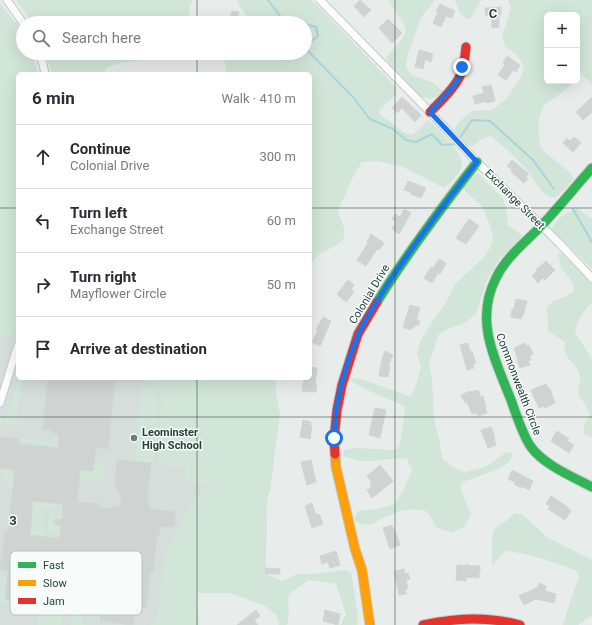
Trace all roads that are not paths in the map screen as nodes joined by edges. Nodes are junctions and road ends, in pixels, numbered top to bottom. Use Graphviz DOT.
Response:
graph roads {
  1 [pos="7,0"];
  2 [pos="320,0"];
  3 [pos="18,16"];
  4 [pos="466,47"];
  5 [pos="42,60"];
  6 [pos="45,72"];
  7 [pos="430,112"];
  8 [pos="477,162"];
  9 [pos="592,168"];
  10 [pos="542,226"];
  11 [pos="592,278"];
  12 [pos="16,351"];
  13 [pos="0,403"];
  14 [pos="592,487"];
  15 [pos="452,622"];
  16 [pos="370,625"];
  17 [pos="423,625"];
  18 [pos="520,625"];
  1 -- 3 [label="street"];
  2 -- 7 [label="street, Exchange Street"];
  4 -- 7 [label="street"];
  5 -- 6 [label="street"];
  7 -- 8 [label="street, Exchange Street"];
  8 -- 10 [label="street, Exchange Street"];
  8 -- 16 [label="street, Colonial Drive"];
  9 -- 10 [label="street, Commonwealth Circle"];
  10 -- 11 [label="street, Exchange Street"];
  10 -- 14 [label="street, Commonwealth Circle"];
  12 -- 13 [label="street"];
  15 -- 17 [label="street"];
  15 -- 18 [label="street"];
}
